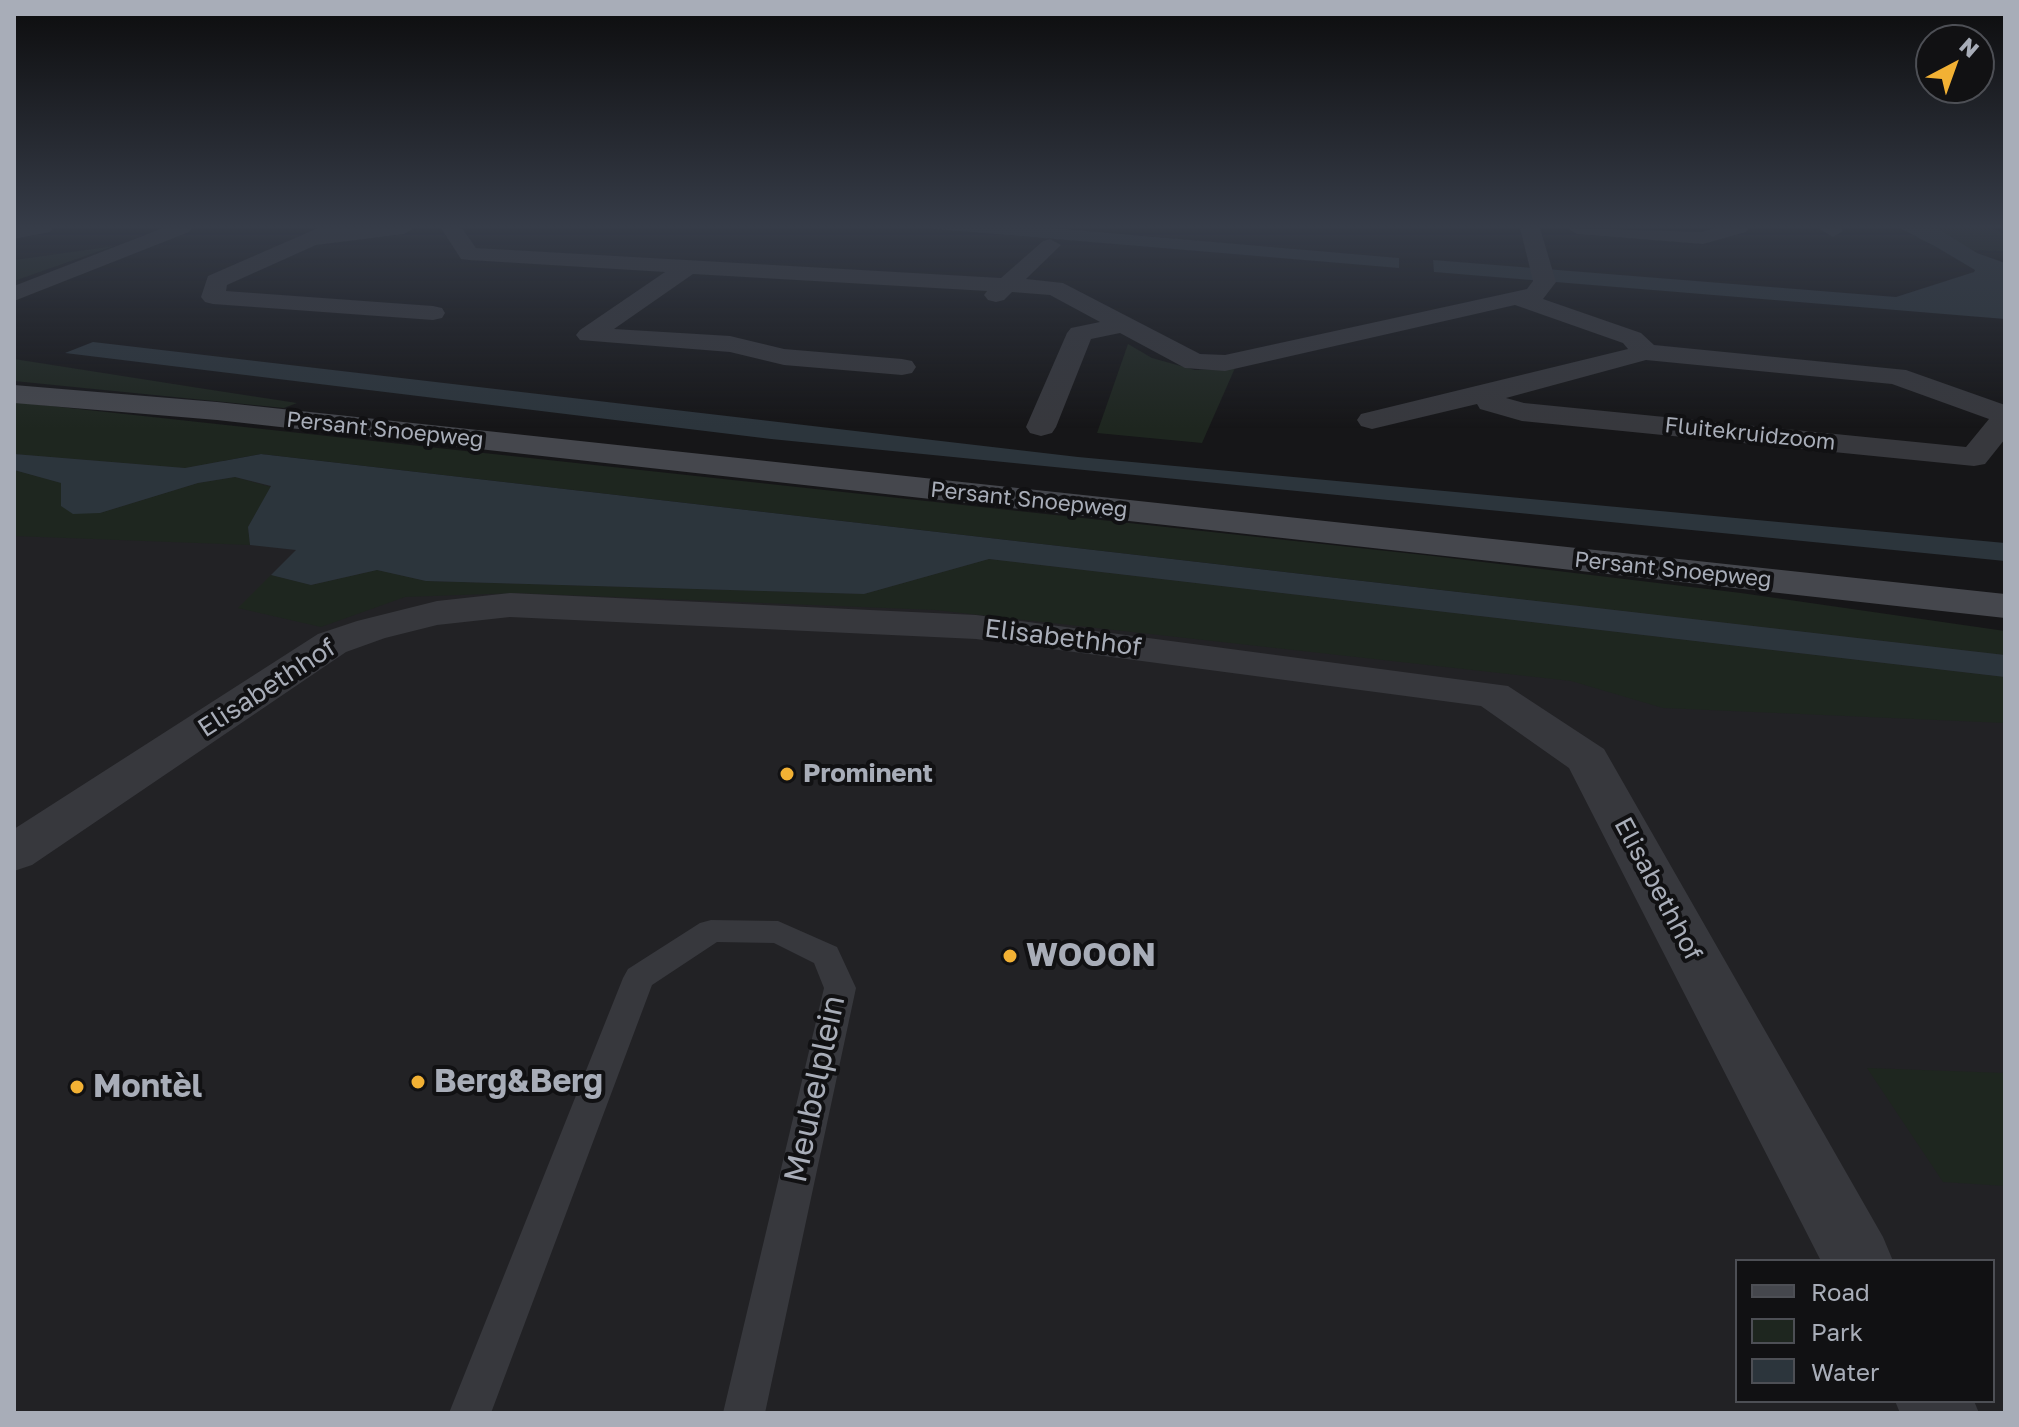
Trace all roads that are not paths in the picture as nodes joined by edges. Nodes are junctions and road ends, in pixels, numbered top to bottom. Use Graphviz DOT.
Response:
graph roads {
  1 [pos="213,295"];
  2 [pos="648,295"];
  3 [pos="798,295"];
  4 [pos="995,295"];
  5 [pos="1067,295"];
  6 [pos="1532,295"];
  7 [pos="1517,298"];
  8 [pos="433,313"];
  9 [pos="1121,325"];
  10 [pos="1646,352"];
  11 [pos="902,367"];
  12 [pos="14,391"];
  13 [pos="1493,392"];
  14 [pos="2005,417"];
  15 [pos="1372,420"];
  16 [pos="1041,427"];
  17 [pos="2005,606"];
  18 [pos="14,853"];
  19 [pos="1857,1259"];
  20 [pos="470,1413"];
  21 [pos="744,1413"];
  1 -- 8 [label="street"];
  2 -- 11 [label="street"];
  3 -- 4 [label="street"];
  5 -- 9 [label="street"];
  6 -- 7 [label="street"];
  7 -- 9 [label="street"];
  7 -- 10 [label="street, Fluitekruidzoom"];
  9 -- 16 [label="street"];
  10 -- 13 [label="street, Fluitekruidzoom"];
  10 -- 14 [label="street, Fluitekruidzoom"];
  12 -- 17 [label="main road, Persant Snoepweg"];
  13 -- 14 [label="street, Fluitekruidzoom"];
  13 -- 15 [label="street, Fluitekruidzoom"];
  18 -- 19 [label="street, Elisabethhof"];
  20 -- 21 [label="lane, Meubelplein"];
}
